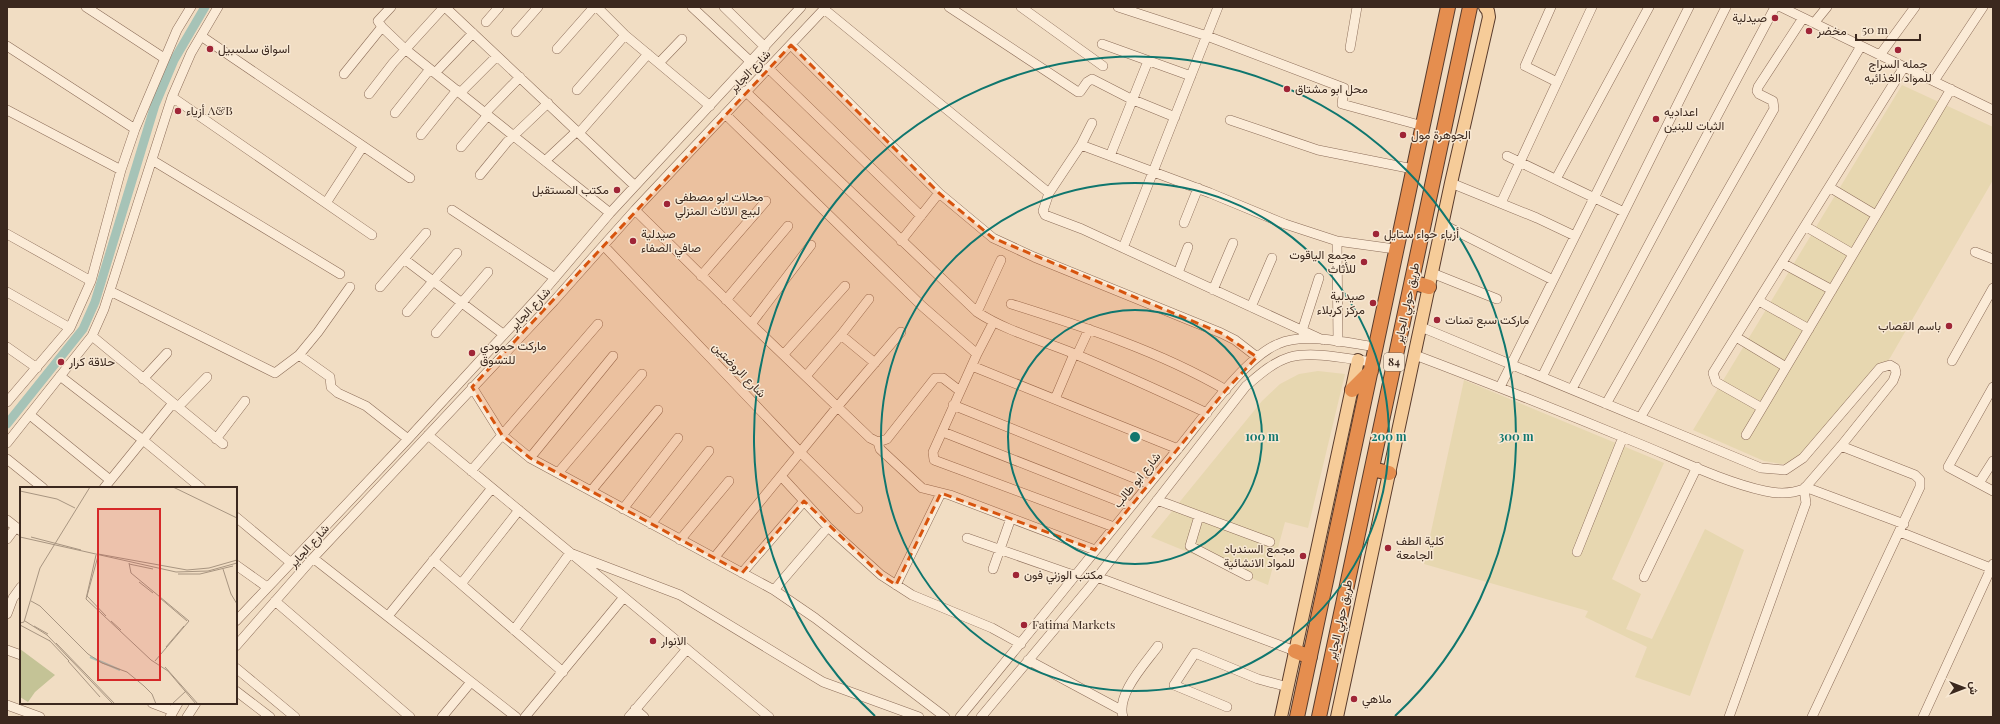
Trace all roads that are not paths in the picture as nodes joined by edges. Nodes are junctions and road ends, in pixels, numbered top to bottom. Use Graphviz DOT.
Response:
graph roads {
  1 [pos="86,7"];
  2 [pos="190,7"];
  3 [pos="218,7"];
  4 [pos="391,7"];
  5 [pos="445,7"];
  6 [pos="499,7"];
  7 [pos="538,7"];
  8 [pos="594,7"];
  9 [pos="597,7"];
  10 [pos="692,7"];
  11 [pos="724,7"];
  12 [pos="801,7"];
  13 [pos="949,7"];
  14 [pos="1021,7"];
  15 [pos="1118,7"];
  16 [pos="1218,7"];
  17 [pos="1357,7"];
  18 [pos="1448,7"];
  19 [pos="1470,7"];
  20 [pos="1486,7"];
  21 [pos="1551,7"];
  22 [pos="1592,7"];
  23 [pos="1649,7"];
  24 [pos="1689,7"];
  25 [pos="1726,7"];
  26 [pos="1774,7"];
  27 [pos="1827,7"];
  28 [pos="1915,7"];
  29 [pos="1983,7"];
  30 [pos="825,8"];
  31 [pos="1787,8"];
  32 [pos="1032,10"];
  33 [pos="1803,18"];
  34 [pos="486,22"];
  35 [pos="1814,23"];
  36 [pos="382,27"];
  37 [pos="516,32"];
  38 [pos="473,34"];
  39 [pos="625,35"];
  40 [pos="201,36"];
  41 [pos="1207,36"];
  42 [pos="682,39"];
  43 [pos="1102,44"];
  44 [pos="791,45"];
  45 [pos="7,46"];
  46 [pos="1861,46"];
  47 [pos="765,47"];
  48 [pos="1350,48"];
  49 [pos="405,49"];
  50 [pos="557,49"];
  51 [pos="648,54"];
  52 [pos="1880,55"];
  53 [pos="497,56"];
  54 [pos="164,58"];
  55 [pos="1148,61"];
  56 [pos="751,62"];
  57 [pos="659,63"];
  58 [pos="1102,66"];
  59 [pos="1904,66"];
  60 [pos="768,68"];
  61 [pos="433,71"];
  62 [pos="344,74"];
  63 [pos="1191,76"];
  64 [pos="520,78"];
  65 [pos="1934,81"];
  66 [pos="1557,82"];
  67 [pos="1951,89"];
  68 [pos="577,90"];
  69 [pos="745,91"];
  70 [pos="459,92"];
  71 [pos="369,94"];
  72 [pos="172,97"];
  73 [pos="1131,99"];
  74 [pos="548,104"];
  75 [pos="710,106"];
  76 [pos="7,110"];
  77 [pos="1993,110"];
  78 [pos="395,113"];
  79 [pos="486,114"];
  80 [pos="725,114"];
  81 [pos="1175,117"];
  82 [pos="1230,120"];
  83 [pos="1092,123"];
  84 [pos="1423,126"];
  85 [pos="135,129"];
  86 [pos="578,132"];
  87 [pos="420,135"];
  88 [pos="514,136"];
  89 [pos="1081,145"];
  90 [pos="363,146"];
  91 [pos="461,147"];
  92 [pos="1110,156"];
  93 [pos="1507,156"];
  94 [pos="152,160"];
  95 [pos="545,161"];
  96 [pos="1520,162"];
  97 [pos="1414,169"];
  98 [pos="121,170"];
  99 [pos="1153,172"];
  100 [pos="480,175"];
  101 [pos="410,178"];
  102 [pos="1556,180"];
  103 [pos="1451,183"];
  104 [pos="635,186"];
  105 [pos="1829,187"];
  106 [pos="1198,188"];
  107 [pos="939,193"];
  108 [pos="1049,193"];
  109 [pos="1594,198"];
  110 [pos="766,201"];
  111 [pos="326,203"];
  112 [pos="1501,203"];
  113 [pos="452,210"];
  114 [pos="635,210"];
  115 [pos="1624,212"];
  116 [pos="610,213"];
  117 [pos="1876,215"];
  118 [pos="921,216"];
  119 [pos="1184,223"];
  120 [pos="1442,224"];
  121 [pos="788,226"];
  122 [pos="1805,226"];
  123 [pos="426,233"];
  124 [pos="7,234"];
  125 [pos="372,235"];
  126 [pos="1575,236"];
  127 [pos="901,241"];
  128 [pos="1337,241"];
  129 [pos="1233,243"];
  130 [pos="811,245"];
  131 [pos="604,246"];
  132 [pos="1188,247"];
  133 [pos="1123,248"];
  134 [pos="1395,249"];
  135 [pos="1975,252"];
  136 [pos="457,253"];
  137 [pos="1853,254"];
  138 [pos="1272,258"];
  139 [pos="404,259"];
  140 [pos="1993,259"];
  141 [pos="1001,260"];
  142 [pos="1782,263"];
  143 [pos="488,272"];
  144 [pos="1178,273"];
  145 [pos="340,274"];
  146 [pos="701,276"];
  147 [pos="555,278"];
  148 [pos="1319,278"];
  149 [pos="1431,280"];
  150 [pos="1553,280"];
  151 [pos="91,281"];
  152 [pos="433,281"];
  153 [pos="1412,282"];
  154 [pos="845,286"];
  155 [pos="350,287"];
  156 [pos="380,287"];
  157 [pos="1993,288"];
  158 [pos="1213,290"];
  159 [pos="1832,290"];
  160 [pos="110,291"];
  161 [pos="7,292"];
  162 [pos="542,292"];
  163 [pos="869,299"];
  164 [pos="1497,299"];
  165 [pos="726,300"];
  166 [pos="1759,301"];
  167 [pos="554,302"];
  168 [pos="462,303"];
  169 [pos="1011,304"];
  170 [pos="1251,307"];
  171 [pos="407,312"];
  172 [pos="977,312"];
  173 [pos="993,323"];
  174 [pos="598,324"];
  175 [pos="751,324"];
  176 [pos="70,328"];
  177 [pos="1421,328"];
  178 [pos="1089,329"];
  179 [pos="1809,329"];
  180 [pos="1302,331"];
  181 [pos="901,332"];
  182 [pos="436,333"];
  183 [pos="503,334"];
  184 [pos="842,335"];
  185 [pos="92,336"];
  186 [pos="1736,337"];
  187 [pos="1323,340"];
  188 [pos="1341,342"];
  189 [pos="7,347"];
  190 [pos="1376,348"];
  191 [pos="167,353"];
  192 [pos="784,354"];
  193 [pos="977,354"];
  194 [pos="299,355"];
  195 [pos="1076,355"];
  196 [pos="1415,355"];
  197 [pos="613,356"];
  198 [pos="1257,357"];
  199 [pos="1342,358"];
  200 [pos="1358,360"];
  201 [pos="1952,361"];
  202 [pos="875,363"];
  203 [pos="1511,364"];
  204 [pos="972,366"];
  205 [pos="1372,366"];
  206 [pos="1786,367"];
  207 [pos="37,368"];
  208 [pos="642,374"];
  209 [pos="60,376"];
  210 [pos="806,376"];
  211 [pos="207,377"];
  212 [pos="1542,377"];
  213 [pos="143,379"];
  214 [pos="472,387"];
  215 [pos="1500,387"];
  216 [pos="1993,388"];
  217 [pos="1226,390"];
  218 [pos="1352,390"];
  219 [pos="1572,390"];
  220 [pos="960,391"];
  221 [pos="1056,399"];
  222 [pos="7,401"];
  223 [pos="245,401"];
  224 [pos="1606,404"];
  225 [pos="176,405"];
  226 [pos="953,405"];
  227 [pos="838,406"];
  228 [pos="1762,408"];
  229 [pos="658,410"];
  230 [pos="1207,413"];
  231 [pos="30,415"];
  232 [pos="1640,418"];
  233 [pos="943,432"];
  234 [pos="428,435"];
  235 [pos="502,435"];
  236 [pos="1746,435"];
  237 [pos="1623,437"];
  238 [pos="678,438"];
  239 [pos="408,439"];
  240 [pos="143,440"];
  241 [pos="878,442"];
  242 [pos="7,443"];
  243 [pos="1841,446"];
  244 [pos="1178,449"];
  245 [pos="709,450"];
  246 [pos="801,453"];
  247 [pos="530,458"];
  248 [pos="7,459"];
  249 [pos="1993,461"];
  250 [pos="1697,467"];
  251 [pos="1372,470"];
  252 [pos="471,471"];
  253 [pos="558,473"];
  254 [pos="1389,473"];
  255 [pos="781,476"];
  256 [pos="110,480"];
  257 [pos="729,481"];
  258 [pos="1979,483"];
  259 [pos="1149,484"];
  260 [pos="42,487"];
  261 [pos="105,487"];
  262 [pos="200,487"];
  263 [pos="492,488"];
  264 [pos="1804,488"];
  265 [pos="591,491"];
  266 [pos="1993,491"];
  267 [pos="941,493"];
  268 [pos="1157,500"];
  269 [pos="804,501"];
  270 [pos="1131,506"];
  271 [pos="623,509"];
  272 [pos="858,509"];
  273 [pos="519,510"];
  274 [pos="1200,516"];
  275 [pos="237,518"];
  276 [pos="1011,518"];
  277 [pos="7,520"];
  278 [pos="651,524"];
  279 [pos="828,527"];
  280 [pos="1114,527"];
  281 [pos="1902,528"];
  282 [pos="18,529"];
  283 [pos="967,538"];
  284 [pos="7,539"];
  285 [pos="680,540"];
  286 [pos="1270,542"];
  287 [pos="1000,550"];
  288 [pos="1095,550"];
  289 [pos="1577,552"];
  290 [pos="570,553"];
  291 [pos="313,558"];
  292 [pos="714,558"];
  293 [pos="433,560"];
  294 [pos="290,562"];
  295 [pos="237,566"];
  296 [pos="1992,567"];
  297 [pos="993,569"];
  298 [pos="742,573"];
  299 [pos="1076,576"];
  300 [pos="1248,576"];
  301 [pos="1097,577"];
  302 [pos="1644,577"];
  303 [pos="461,584"];
  304 [pos="896,585"];
  305 [pos="267,587"];
  306 [pos="20,589"];
  307 [pos="774,590"];
  308 [pos="624,597"];
  309 [pos="14,598"];
  310 [pos="275,601"];
  311 [pos="7,614"];
  312 [pos="388,616"];
  313 [pos="237,620"];
  314 [pos="514,630"];
  315 [pos="1021,644"];
  316 [pos="237,645"];
  317 [pos="1158,646"];
  318 [pos="687,649"];
  319 [pos="7,650"];
  320 [pos="1295,652"];
  321 [pos="20,655"];
  322 [pos="1310,657"];
  323 [pos="1028,660"];
  324 [pos="237,669"];
  325 [pos="562,672"];
  326 [pos="471,682"];
  327 [pos="986,685"];
  328 [pos="1288,687"];
  329 [pos="237,692"];
  330 [pos="269,695"];
  331 [pos="999,695"];
  332 [pos="155,704"];
  333 [pos="195,704"];
  334 [pos="7,705"];
  335 [pos="1227,707"];
  336 [pos="260,708"];
  337 [pos="635,709"];
  338 [pos="174,710"];
  339 [pos="1122,714"];
  340 [pos="40,717"];
  341 [pos="187,717"];
  342 [pos="270,717"];
  343 [pos="295,717"];
  344 [pos="410,717"];
  345 [pos="442,717"];
  346 [pos="516,717"];
  347 [pos="525,717"];
  348 [pos="628,717"];
  349 [pos="644,717"];
  350 [pos="769,717"];
  351 [pos="919,717"];
  352 [pos="945,717"];
  353 [pos="960,717"];
  354 [pos="981,717"];
  355 [pos="1281,717"];
  356 [pos="1297,717"];
  357 [pos="1319,717"];
  358 [pos="1337,717"];
  359 [pos="1729,717"];
  360 [pos="1812,717"];
  361 [pos="1923,717"];
  1 -- 54 [label="street"];
  2 -- 54 [label="street"];
  3 -- 40 [label="street"];
  4 -- 36 [label="street"];
  5 -- 38 [label="street"];
  5 -- 49 [label="street"];
  6 -- 34 [label="street"];
  7 -- 37 [label="street"];
  8 -- 50 [label="street"];
  9 -- 39 [label="street"];
  10 -- 56 [label="street"];
  11 -- 47 [label="street"];
  12 -- 47 [label="street, شارع الجاير"];
  13 -- 73 [label="street"];
  14 -- 32 [label="street"];
  15 -- 41 [label="street"];
  16 -- 41 [label="street"];
  17 -- 48 [label="street"];
  18 -- 84 [label="highway, طريق حولي الجاير / 84"];
  19 -- 153 [label="highway, طريق حولي الجاير / 84"];
  20 -- 103 [label="main road"];
  21 -- 66 [label="street"];
  22 -- 66 [label="street"];
  23 -- 102 [label="street"];
  24 -- 109 [label="street"];
  25 -- 115 [label="street"];
  26 -- 219 [label="street"];
  27 -- 35 [label="street"];
  28 -- 52 [label="street"];
  29 -- 65 [label="street"];
  30 -- 44 [label="street, شارع الجاير"];
  30 -- 108 [label="street"];
  31 -- 33 [label="street"];
  32 -- 58 [label="street"];
  33 -- 35 [label="street"];
  33 -- 224 [label="street"];
  35 -- 46 [label="street"];
  36 -- 49 [label="street"];
  36 -- 62 [label="street"];
  38 -- 53 [label="street"];
  38 -- 61 [label="street"];
  39 -- 51 [label="street"];
  39 -- 68 [label="street"];
  40 -- 72 [label="street"];
  40 -- 90 [label="street"];
  41 -- 63 [label="street"];
  41 -- 84 [label="street"];
  42 -- 57 [label="street"];
  43 -- 55 [label="street"];
  44 -- 60 [label="street, شارع الجاير"];
  44 -- 107 [label="street"];
  45 -- 85 [label="street"];
  46 -- 52 [label="street"];
  46 -- 232 [label="street"];
  47 -- 56 [label="street, شارع الجاير"];
  49 -- 61 [label="street"];
  49 -- 71 [label="street"];
  51 -- 57 [label="street"];
  51 -- 86 [label="street"];
  52 -- 59 [label="street"];
  53 -- 64 [label="street"];
  53 -- 70 [label="street"];
  54 -- 85 [label="street"];
  55 -- 63 [label="street"];
  55 -- 73 [label="street"];
  56 -- 75 [label="street, شارع الجاير"];
  57 -- 75 [label="street"];
  59 -- 65 [label="street"];
  59 -- 105 [label="street"];
  60 -- 69 [label="street, شارع الجاير"];
  60 -- 118 [label="street"];
  61 -- 70 [label="street"];
  61 -- 78 [label="street"];
  63 -- 81 [label="street"];
  64 -- 74 [label="street"];
  64 -- 79 [label="street"];
  65 -- 67 [label="street"];
  66 -- 96 [label="street"];
  67 -- 77 [label="street"];
  67 -- 117 [label="street"];
  69 -- 80 [label="street, شارع الجاير"];
  69 -- 127 [label="street"];
  70 -- 79 [label="street"];
  70 -- 87 [label="street"];
  72 -- 94 [label="street"];
  72 -- 111 [label="street"];
  73 -- 81 [label="street"];
  73 -- 92 [label="street"];
  74 -- 86 [label="street"];
  74 -- 88 [label="street"];
  75 -- 104 [label="street, شارع الجاير"];
  76 -- 98 [label="street"];
  79 -- 88 [label="street"];
  79 -- 91 [label="street"];
  80 -- 114 [label="street, شارع الجاير"];
  80 -- 193 [label="street"];
  81 -- 99 [label="street"];
  82 -- 97 [label="street"];
  83 -- 89 [label="street"];
  84 -- 97 [label="highway, طريق حولي الجاير / 84"];
  85 -- 98 [label="street"];
  86 -- 95 [label="street"];
  86 -- 104 [label="street"];
  88 -- 95 [label="street"];
  88 -- 100 [label="street"];
  89 -- 92 [label="street"];
  89 -- 108 [label="street"];
  90 -- 101 [label="street"];
  90 -- 111 [label="street"];
  92 -- 99 [label="street"];
  93 -- 96 [label="street"];
  94 -- 145 [label="street"];
  94 -- 160 [label="street"];
  95 -- 116 [label="street"];
  96 -- 102 [label="street"];
  96 -- 112 [label="street"];
  97 -- 134 [label="highway, طريق حولي الجاير / 84"];
  98 -- 151 [label="street"];
  99 -- 106 [label="street"];
  99 -- 133 [label="street"];
  102 -- 109 [label="street"];
  103 -- 112 [label="street"];
  103 -- 120 [label="main road"];
  104 -- 116 [label="street, شارع الجاير"];
  105 -- 117 [label="street"];
  105 -- 122 [label="street"];
  106 -- 119 [label="street"];
  106 -- 128 [label="street"];
  107 -- 118 [label="street"];
  107 -- 198 [label="street"];
  108 -- 133 [label="street"];
  109 -- 115 [label="street"];
  109 -- 126 [label="street"];
  110 -- 146 [label="street"];
  111 -- 125 [label="street"];
  112 -- 126 [label="street"];
  113 -- 147 [label="street"];
  114 -- 131 [label="street, شارع الجاير"];
  114 -- 146 [label="street"];
  115 -- 212 [label="street"];
  116 -- 147 [label="street, شارع الجاير"];
  117 -- 137 [label="street"];
  118 -- 127 [label="street"];
  120 -- 149 [label="main road"];
  120 -- 150 [label="street"];
  121 -- 165 [label="street"];
  122 -- 137 [label="street"];
  122 -- 142 [label="street"];
  123 -- 139 [label="street"];
  124 -- 151 [label="street"];
  126 -- 150 [label="street"];
  127 -- 172 [label="street"];
  128 -- 134 [label="street"];
  128 -- 188 [label="street"];
  129 -- 158 [label="street"];
  130 -- 175 [label="street"];
  131 -- 167 [label="street, شارع الجاير"];
  131 -- 246 [label="street, شارع الروضتين"];
  132 -- 144 [label="street"];
  133 -- 144 [label="street"];
  134 -- 190 [label="highway, طريق حولي الجاير / 84"];
  135 -- 140 [label="street"];
  136 -- 152 [label="street"];
  137 -- 159 [label="street"];
  138 -- 170 [label="street"];
  139 -- 152 [label="street"];
  139 -- 156 [label="street"];
  141 -- 172 [label="street"];
  142 -- 159 [label="street"];
  142 -- 166 [label="street"];
  143 -- 168 [label="street"];
  144 -- 158 [label="street"];
  146 -- 165 [label="street"];
  147 -- 162 [label="street, شارع الجاير"];
  148 -- 180 [label="street"];
  149 -- 153 [label="highway"];
  149 -- 164 [label="street"];
  149 -- 177 [label="main road"];
  150 -- 203 [label="street"];
  151 -- 176 [label="street"];
  152 -- 168 [label="street"];
  152 -- 171 [label="street"];
  153 -- 251 [label="highway, طريق حولي الجاير / 84"];
  154 -- 192 [label="street"];
  155 -- 194 [label="street"];
  157 -- 201 [label="street"];
  158 -- 170 [label="street"];
  159 -- 179 [label="street"];
  160 -- 185 [label="street"];
  160 -- 194 [label="street"];
  161 -- 176 [label="street"];
  162 -- 167 [label="street"];
  162 -- 183 [label="street, شارع الجاير"];
  163 -- 184 [label="street"];
  165 -- 175 [label="street"];
  166 -- 179 [label="street"];
  166 -- 186 [label="street"];
  167 -- 214 [label="street, شارع الجاير"];
  168 -- 182 [label="street"];
  168 -- 183 [label="street"];
  169 -- 178 [label="street"];
  170 -- 180 [label="street"];
  172 -- 173 [label="street"];
  173 -- 193 [label="street"];
  173 -- 195 [label="street"];
  174 -- 235 [label="street"];
  175 -- 192 [label="street"];
  176 -- 207 [label="street"];
  177 -- 196 [label="main road"];
  177 -- 203 [label="street"];
  178 -- 195 [label="street"];
  178 -- 217 [label="street"];
  179 -- 206 [label="street"];
  180 -- 187 [label="street"];
  181 -- 202 [label="street"];
  183 -- 239 [label="street, شارع الجاير"];
  184 -- 202 [label="street"];
  184 -- 210 [label="street"];
  185 -- 209 [label="street"];
  185 -- 213 [label="street"];
  186 -- 206 [label="street"];
  186 -- 228 [label="street"];
  187 -- 188 [label="street, شارع ابو طالب"];
  187 -- 198 [label="street, شارع ابو طالب"];
  188 -- 190 [label="street, شارع ابو طالب"];
  188 -- 199 [label="street"];
  189 -- 207 [label="street"];
  190 -- 205 [label="highway, طريق حولي الجاير / 84"];
  191 -- 213 [label="street"];
  192 -- 210 [label="street"];
  193 -- 204 [label="street"];
  194 -- 239 [label="street"];
  195 -- 221 [label="street"];
  195 -- 230 [label="street"];
  196 -- 215 [label="street"];
  196 -- 254 [label="main road"];
  197 -- 247 [label="street"];
  198 -- 217 [label="street, شارع ابو طالب"];
  199 -- 200 [label="street"];
  199 -- 268 [label="street"];
  200 -- 205 [label="street"];
  200 -- 218 [label="main road"];
  202 -- 227 [label="street"];
  203 -- 212 [label="street"];
  203 -- 215 [label="street"];
  204 -- 220 [label="street"];
  204 -- 221 [label="street"];
  205 -- 218 [label="highway"];
  205 -- 322 [label="highway, طريق حولي الجاير / 84"];
  206 -- 228 [label="street"];
  207 -- 222 [label="street"];
  208 -- 253 [label="street"];
  209 -- 231 [label="street"];
  209 -- 240 [label="street"];
  210 -- 227 [label="street"];
  211 -- 225 [label="street"];
  212 -- 219 [label="street"];
  213 -- 225 [label="street"];
  214 -- 234 [label="street, شارع الجاير"];
  214 -- 235 [label="street"];
  215 -- 237 [label="street"];
  216 -- 258 [label="street"];
  217 -- 230 [label="street, شارع ابو طالب"];
  218 -- 320 [label="main road"];
  219 -- 224 [label="street"];
  220 -- 226 [label="street"];
  220 -- 241 [label="street"];
  221 -- 244 [label="street"];
  223 -- 225 [label="street"];
  224 -- 232 [label="street"];
  225 -- 240 [label="street"];
  226 -- 233 [label="street"];
  226 -- 259 [label="street"];
  227 -- 241 [label="street"];
  227 -- 246 [label="street"];
  228 -- 236 [label="street"];
  229 -- 265 [label="street"];
  230 -- 244 [label="street, شارع ابو طالب"];
  231 -- 242 [label="street"];
  231 -- 256 [label="street"];
  232 -- 243 [label="street"];
  233 -- 270 [label="street"];
  233 -- 280 [label="street"];
  234 -- 252 [label="street"];
  234 -- 291 [label="street, شارع الجاير"];
  235 -- 247 [label="street"];
  235 -- 252 [label="street"];
  237 -- 250 [label="street"];
  237 -- 289 [label="street"];
  238 -- 271 [label="street"];
  239 -- 294 [label="street, شارع الجاير"];
  240 -- 256 [label="street"];
  240 -- 262 [label="street"];
  241 -- 267 [label="street"];
  243 -- 264 [label="street"];
  243 -- 281 [label="street"];
  244 -- 259 [label="street, شارع ابو طالب"];
  245 -- 278 [label="street"];
  246 -- 255 [label="street"];
  246 -- 272 [label="street, شارع الروضتين"];
  247 -- 253 [label="street"];
  248 -- 260 [label="street"];
  249 -- 258 [label="street"];
  250 -- 264 [label="street"];
  250 -- 302 [label="street"];
  251 -- 254 [label="highway"];
  251 -- 357 [label="highway, طريق حولي الجاير / 84"];
  252 -- 263 [label="street"];
  253 -- 265 [label="street"];
  254 -- 358 [label="main road"];
  255 -- 269 [label="street"];
  255 -- 292 [label="street"];
  256 -- 261 [label="street"];
  257 -- 285 [label="street"];
  258 -- 266 [label="street"];
  259 -- 270 [label="street, شارع ابو طالب"];
  263 -- 273 [label="street"];
  263 -- 293 [label="street"];
  264 -- 281 [label="street"];
  264 -- 359 [label="street"];
  265 -- 271 [label="street"];
  267 -- 276 [label="street"];
  267 -- 304 [label="street"];
  268 -- 274 [label="street"];
  268 -- 301 [label="street"];
  269 -- 279 [label="street"];
  269 -- 298 [label="street"];
  270 -- 280 [label="street, شارع ابو طالب"];
  271 -- 278 [label="street"];
  273 -- 290 [label="street"];
  273 -- 303 [label="street"];
  274 -- 286 [label="street"];
  274 -- 300 [label="street"];
  275 -- 294 [label="street"];
  276 -- 287 [label="street"];
  276 -- 288 [label="street"];
  277 -- 282 [label="street"];
  278 -- 285 [label="street"];
  279 -- 304 [label="street"];
  279 -- 307 [label="street"];
  280 -- 288 [label="street, شارع ابو طالب"];
  281 -- 296 [label="street"];
  281 -- 360 [label="street"];
  282 -- 284 [label="street"];
  283 -- 287 [label="street"];
  285 -- 292 [label="street"];
  287 -- 297 [label="street"];
  287 -- 299 [label="street"];
  288 -- 299 [label="street, شارع ابو طالب"];
  290 -- 308 [label="street"];
  290 -- 314 [label="street"];
  290 -- 351 [label="street"];
  291 -- 310 [label="street, شارع الجاير"];
  291 -- 312 [label="street"];
  292 -- 298 [label="street"];
  293 -- 303 [label="street"];
  293 -- 312 [label="street"];
  294 -- 305 [label="street, شارع الجاير"];
  295 -- 305 [label="street"];
  296 -- 361 [label="street"];
  298 -- 307 [label="street"];
  299 -- 315 [label="street, شارع ابو طالب"];
  301 -- 320 [label="street"];
  301 -- 323 [label="street"];
  303 -- 314 [label="street"];
  304 -- 315 [label="street"];
  305 -- 313 [label="street, شارع الجاير"];
  306 -- 309 [label="street"];
  307 -- 352 [label="street"];
  308 -- 318 [label="street"];
  308 -- 325 [label="street"];
  309 -- 311 [label="street"];
  310 -- 316 [label="street, شارع الجاير"];
  310 -- 344 [label="street"];
  312 -- 326 [label="street"];
  314 -- 325 [label="street"];
  315 -- 327 [label="street, شارع ابو طالب"];
  317 -- 339 [label="street"];
  318 -- 337 [label="street"];
  318 -- 350 [label="street"];
  319 -- 321 [label="street"];
  320 -- 322 [label="highway"];
  320 -- 328 [label="main road"];
  322 -- 356 [label="highway, طريق حولي الجاير / 84"];
  323 -- 331 [label="street"];
  323 -- 339 [label="street"];
  324 -- 330 [label="street"];
  325 -- 347 [label="street"];
  326 -- 345 [label="street"];
  326 -- 346 [label="street"];
  327 -- 331 [label="street"];
  327 -- 353 [label="street, شارع ابو طالب"];
  328 -- 335 [label="street"];
  328 -- 355 [label="main road"];
  329 -- 336 [label="street"];
  330 -- 336 [label="street"];
  330 -- 343 [label="street"];
  331 -- 354 [label="street"];
  332 -- 338 [label="street"];
  333 -- 341 [label="street"];
  334 -- 340 [label="street"];
  336 -- 342 [label="street"];
  337 -- 348 [label="street"];
  337 -- 349 [label="street"];
}
